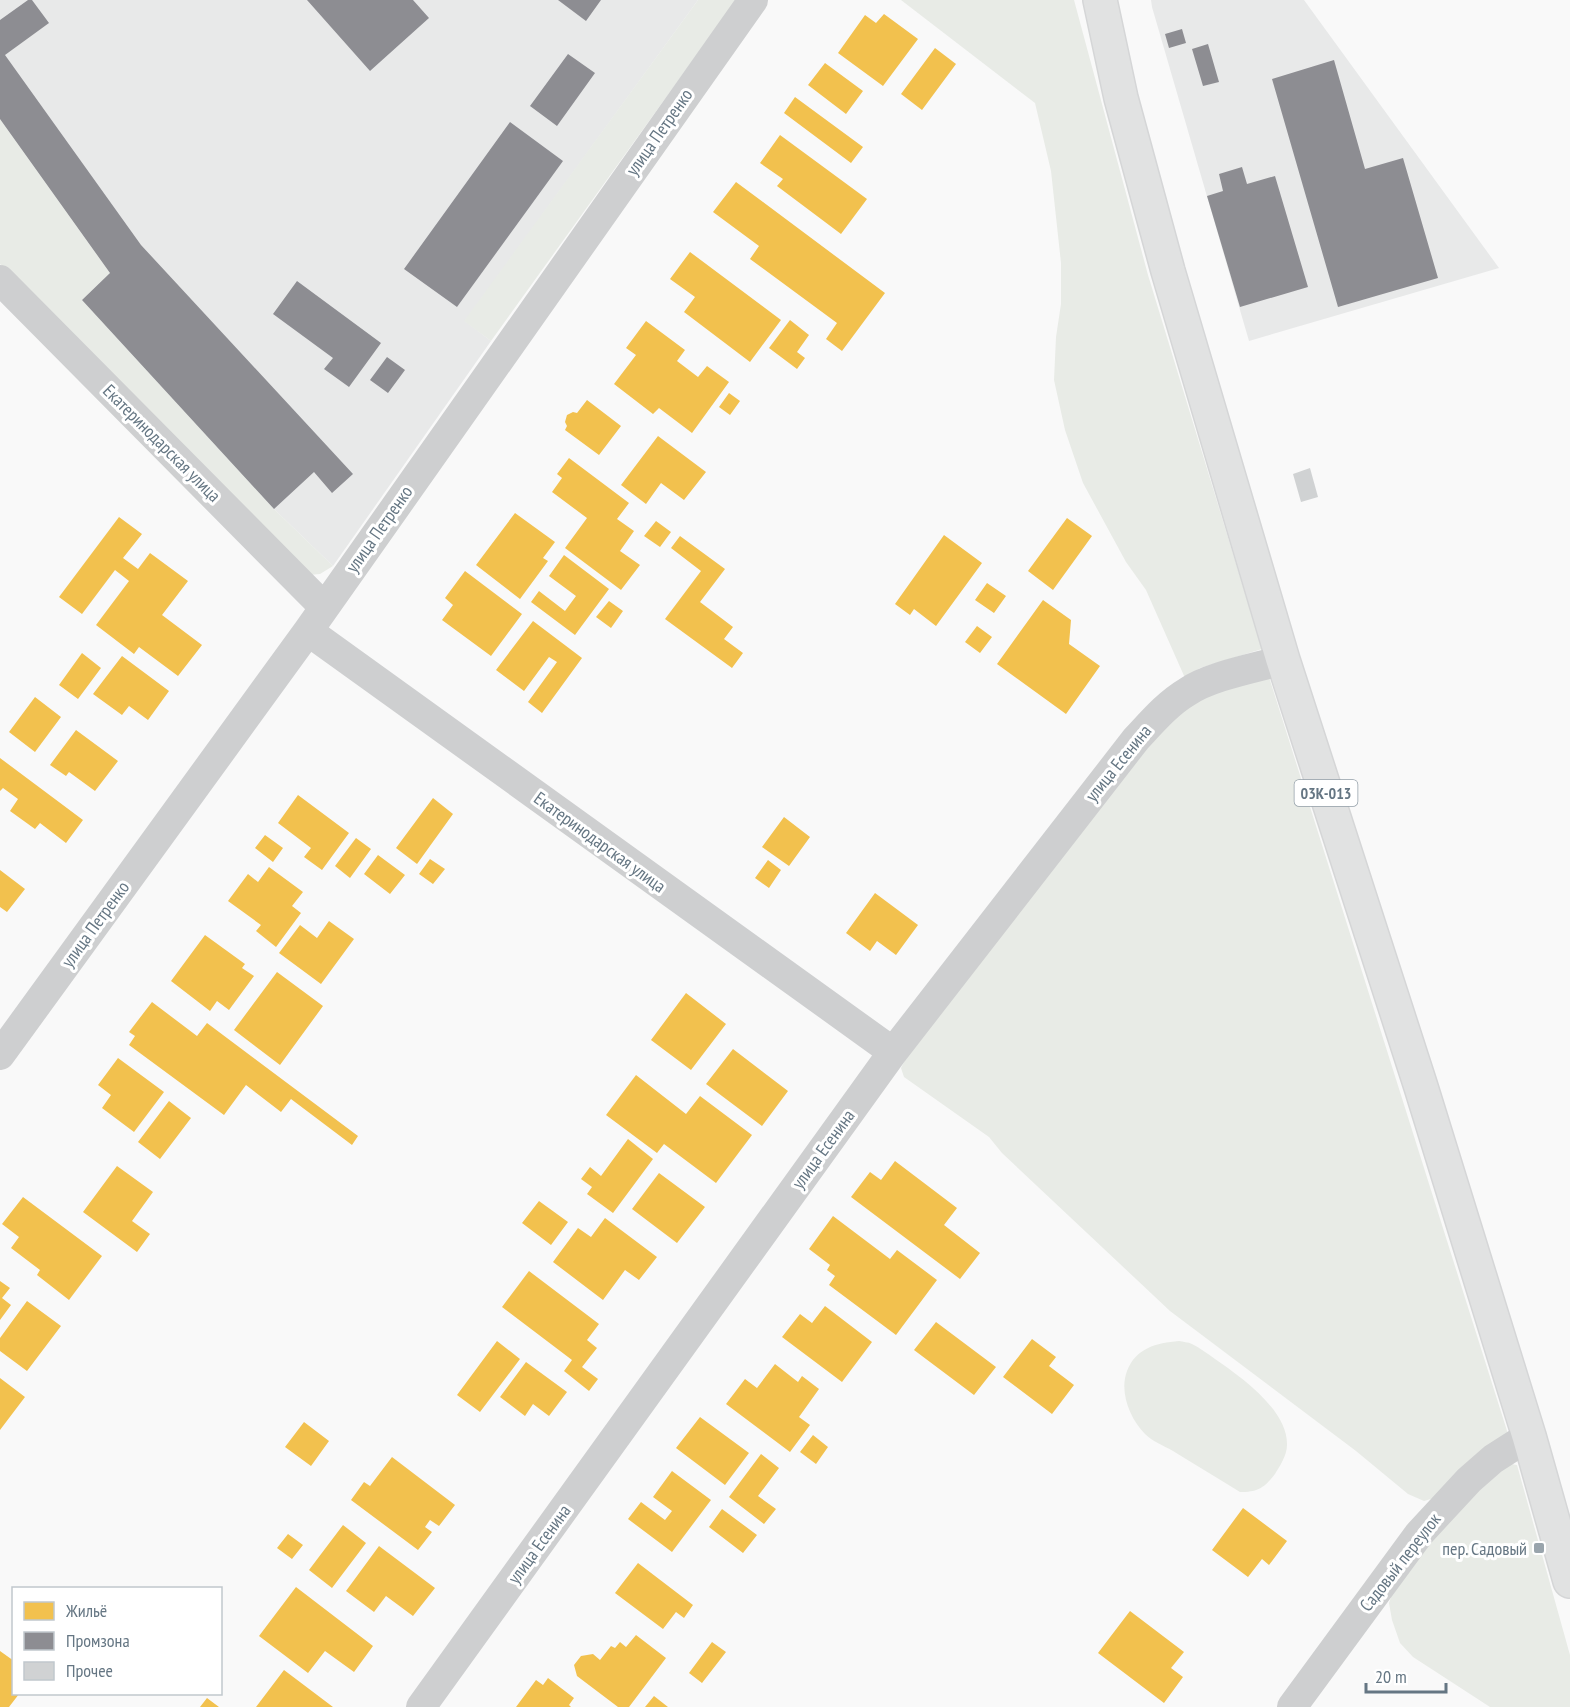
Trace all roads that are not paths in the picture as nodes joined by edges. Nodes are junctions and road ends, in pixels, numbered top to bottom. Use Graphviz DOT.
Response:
graph roads {
  1 [pos="753,0"];
  2 [pos="1100,0"];
  3 [pos="0,280"];
  4 [pos="316,619"];
  5 [pos="1283,660"];
  6 [pos="893,1052"];
  7 [pos="0,1055"];
  8 [pos="1529,1436"];
  9 [pos="1570,1581"];
  10 [pos="421,1707"];
  11 [pos="1292,1707"];
  1 -- 4 [label="street, улица Петренко"];
  2 -- 5 [label="main road, 03К-013"];
  3 -- 4 [label="street, Екатеринодарская улица"];
  4 -- 6 [label="street, Екатеринодарская улица"];
  4 -- 7 [label="street, улица Петренко"];
  5 -- 6 [label="street, улица Есенина"];
  5 -- 8 [label="main road, 03К-013"];
  6 -- 10 [label="street, улица Есенина"];
  8 -- 9 [label="main road, 03К-013"];
  8 -- 11 [label="street, Садовый переулок"];
}
